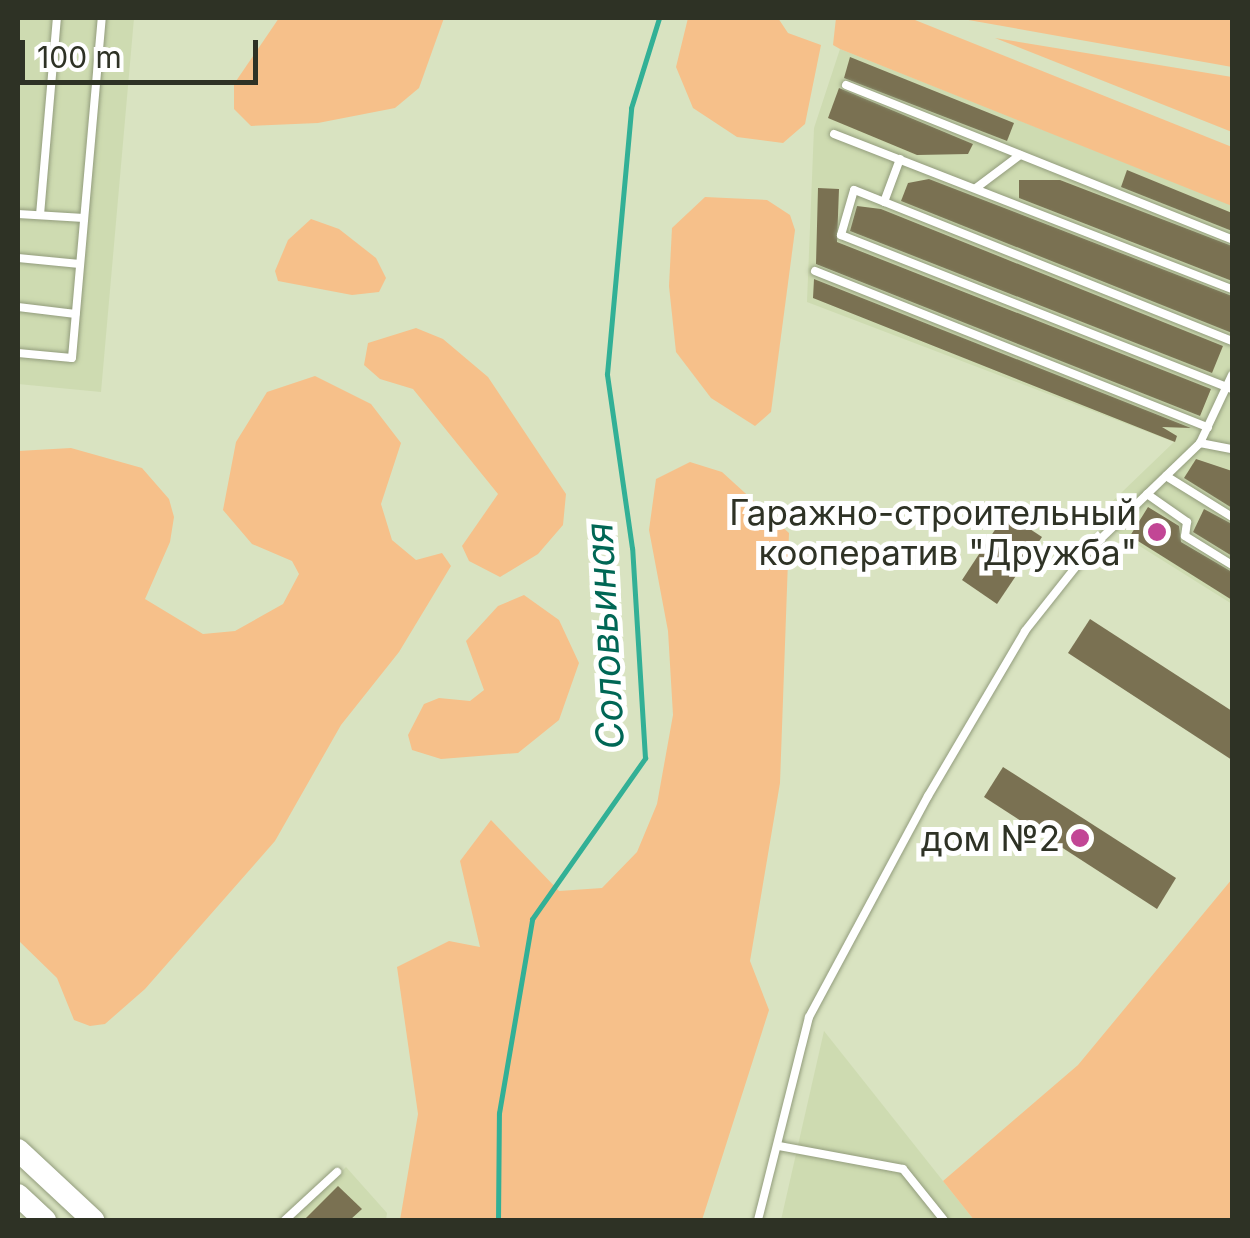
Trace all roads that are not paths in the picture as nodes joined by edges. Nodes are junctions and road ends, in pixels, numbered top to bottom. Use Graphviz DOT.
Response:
graph roads {
  1 [pos="57,18"];
  2 [pos="102,18"];
  3 [pos="846,85"];
  4 [pos="834,134"];
  5 [pos="1020,154"];
  6 [pos="900,159"];
  7 [pos="976,188"];
  8 [pos="884,202"];
  9 [pos="18,214"];
  10 [pos="40,215"];
  11 [pos="84,218"];
  12 [pos="1232,239"];
  13 [pos="18,258"];
  14 [pos="80,264"];
  15 [pos="815,271"];
  16 [pos="1232,290"];
  17 [pos="18,307"];
  18 [pos="76,314"];
  19 [pos="1232,341"];
  20 [pos="18,352"];
  21 [pos="1232,376"];
  22 [pos="1229,389"];
  23 [pos="1208,428"];
  24 [pos="1200,443"];
  25 [pos="1231,449"];
  26 [pos="1166,476"];
  27 [pos="1147,494"];
  28 [pos="1232,517"];
  29 [pos="1232,566"];
  30 [pos="779,1146"];
  31 [pos="18,1150"];
  32 [pos="337,1172"];
  33 [pos="18,1195"];
  34 [pos="45,1220"];
  35 [pos="93,1220"];
  36 [pos="285,1220"];
  37 [pos="758,1220"];
  38 [pos="944,1220"];
  1 -- 10 [label="lane"];
  2 -- 11 [label="lane"];
  3 -- 5 [label="lane"];
  4 -- 6 [label="lane"];
  5 -- 7 [label="lane"];
  5 -- 12 [label="lane"];
  6 -- 7 [label="lane"];
  6 -- 8 [label="lane"];
  7 -- 16 [label="lane"];
  8 -- 19 [label="lane"];
  8 -- 22 [label="lane"];
  9 -- 10 [label="lane"];
  10 -- 11 [label="lane"];
  11 -- 14 [label="lane"];
  13 -- 14 [label="lane"];
  14 -- 18 [label="lane"];
  15 -- 23 [label="lane"];
  17 -- 18 [label="lane"];
  18 -- 20 [label="lane"];
  21 -- 22 [label="lane"];
  22 -- 23 [label="lane"];
  23 -- 24 [label="lane"];
  24 -- 25 [label="lane"];
  24 -- 26 [label="lane"];
  26 -- 27 [label="lane"];
  26 -- 28 [label="lane"];
  27 -- 29 [label="lane"];
  27 -- 30 [label="lane"];
  30 -- 37 [label="lane"];
  30 -- 38 [label="lane"];
  31 -- 35 [label="main road"];
  32 -- 36 [label="lane"];
  33 -- 34 [label="main road"];
}
